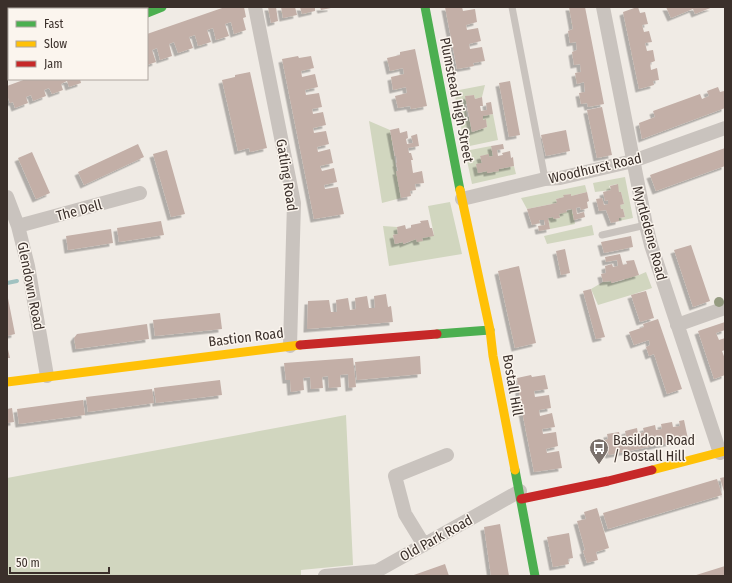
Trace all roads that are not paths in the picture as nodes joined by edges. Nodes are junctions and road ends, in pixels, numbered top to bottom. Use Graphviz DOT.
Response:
graph roads {
  1 [pos="162,7"];
  2 [pos="255,7"];
  3 [pos="425,7"];
  4 [pos="512,7"];
  5 [pos="603,7"];
  6 [pos="148,13"];
  7 [pos="725,128"];
  8 [pos="633,161"];
  9 [pos="545,179"];
  10 [pos="140,193"];
  11 [pos="7,198"];
  12 [pos="462,199"];
  13 [pos="646,225"];
  14 [pos="18,226"];
  15 [pos="602,235"];
  16 [pos="725,308"];
  17 [pos="677,325"];
  18 [pos="490,330"];
  19 [pos="290,346"];
  20 [pos="47,376"];
  21 [pos="7,382"];
  22 [pos="722,452"];
  23 [pos="447,455"];
  24 [pos="520,495"];
  25 [pos="424,545"];
  26 [pos="325,576"];
  27 [pos="536,576"];
  1 -- 6 [label="main road"];
  2 -- 19 [label="street, Gatling Road"];
  3 -- 12 [label="main road, Plumstead High Street"];
  4 -- 9 [label="lane"];
  5 -- 8 [label="street, Myrtledene Road"];
  7 -- 8 [label="street, Woodhurst Road"];
  8 -- 9 [label="street, Woodhurst Road"];
  8 -- 13 [label="street, Myrtledene Road"];
  9 -- 12 [label="street, Woodhurst Road"];
  10 -- 14 [label="street, The Dell"];
  11 -- 14 [label="street, Glendown Road"];
  12 -- 18 [label="main road, Bostall Hill"];
  13 -- 15 [label="lane"];
  13 -- 17 [label="street, Myrtledene Road"];
  14 -- 20 [label="street, Glendown Road"];
  16 -- 17 [label="street"];
  17 -- 22 [label="street, Myrtledene Road"];
  18 -- 19 [label="main road, Bastion Road"];
  18 -- 24 [label="main road, Bostall Hill"];
  19 -- 20 [label="main road, Bastion Road"];
  20 -- 21 [label="main road, Bastion Road"];
  22 -- 24 [label="main road"];
  23 -- 25 [label="street"];
  24 -- 25 [label="street, Old Park Road"];
  24 -- 27 [label="main road, Bostall Hill"];
  25 -- 26 [label="street, Old Park Road"];
}
